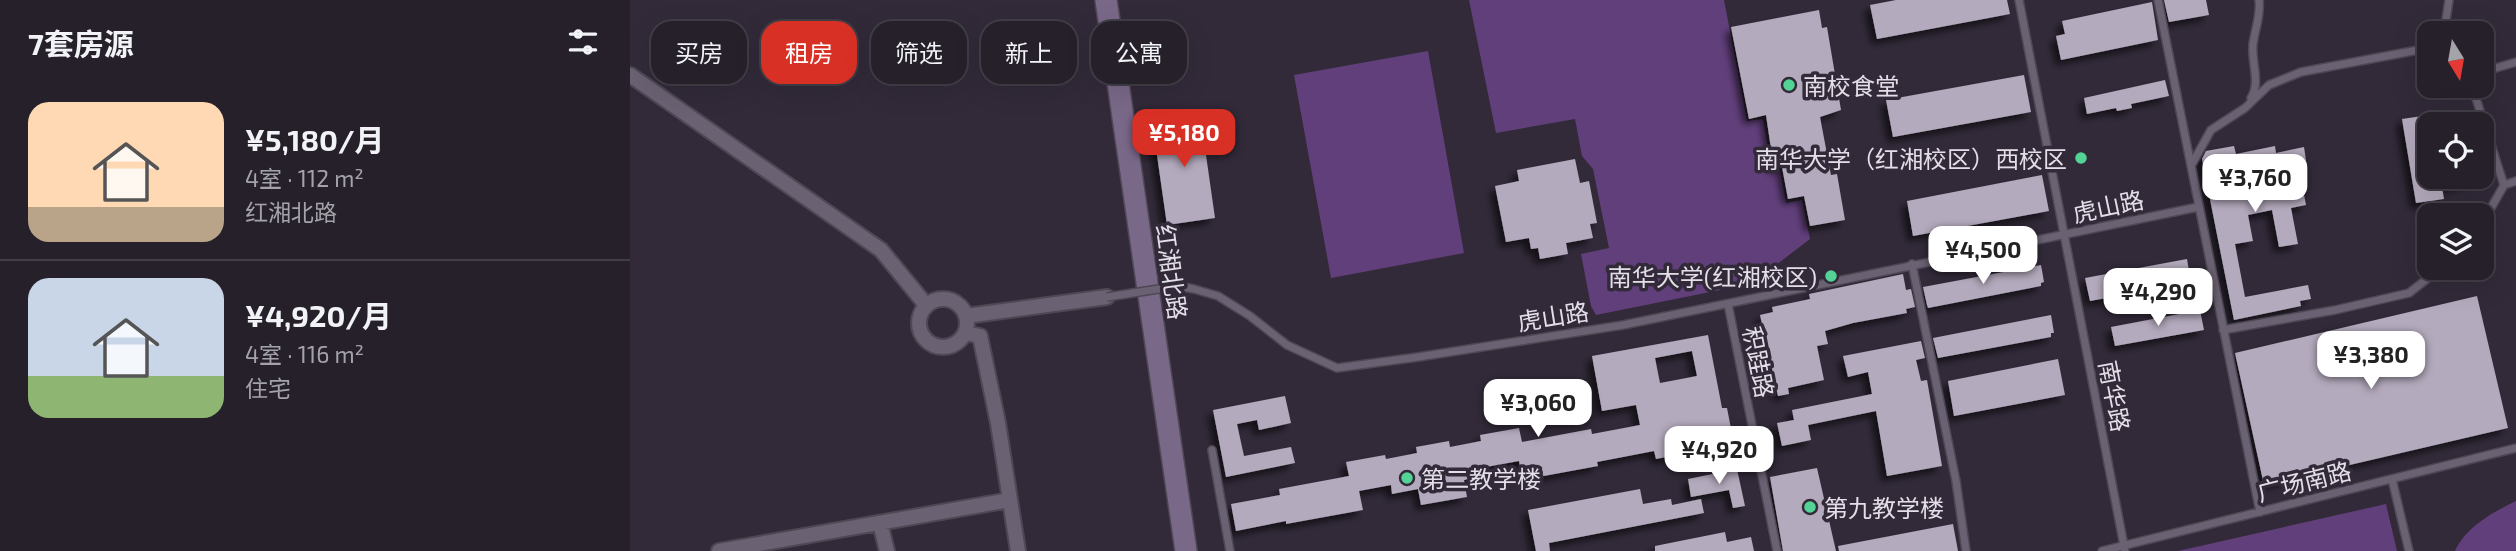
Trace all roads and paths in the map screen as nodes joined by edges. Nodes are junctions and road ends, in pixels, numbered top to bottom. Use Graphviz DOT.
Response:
graph roads {
  1 [pos="1096,0"];
  2 [pos="1106,0"];
  3 [pos="2019,0"];
  4 [pos="2158,0"];
  5 [pos="2259,0"];
  6 [pos="2449,0"];
  7 [pos="2445,21"];
  8 [pos="2417,50"];
  9 [pos="2516,62"];
  10 [pos="2494,68"];
  11 [pos="630,75"];
  12 [pos="2476,98"];
  13 [pos="2245,108"];
  14 [pos="2191,164"];
  15 [pos="2516,181"];
  16 [pos="2504,185"];
  17 [pos="2494,203"];
  18 [pos="2198,207"];
  19 [pos="2064,234"];
  20 [pos="1912,264"];
  21 [pos="2426,280"];
  22 [pos="1107,297"];
  23 [pos="1728,304"];
  24 [pos="926,305"];
  25 [pos="966,316"];
  26 [pos="2223,330"];
  27 [pos="965,333"];
  28 [pos="2516,448"];
  29 [pos="1212,450"];
  30 [pos="2392,479"];
  31 [pos="1010,500"];
  32 [pos="2260,512"];
  33 [pos="880,523"];
  34 [pos="755,548"];
  35 [pos="2124,549"];
  36 [pos="719,551"];
  37 [pos="887,551"];
  38 [pos="1018,551"];
  39 [pos="1175,551"];
  40 [pos="1186,551"];
  41 [pos="1230,551"];
  42 [pos="1777,551"];
  43 [pos="1966,551"];
  44 [pos="2102,551"];
  45 [pos="2409,551"];
  1 -- 39 [label="main road, 红湘北路"];
  2 -- 40 [label="main road, 红湘北路"];
  3 -- 19 [label="lane, 南华路"];
  4 -- 14 [label="lane"];
  5 -- 13 [label="lane"];
  6 -- 7 [label="lane"];
  8 -- 13 [label="lane"];
  9 -- 10 [label="lane"];
  11 -- 24 [label="street"];
  12 -- 16 [label="lane"];
  13 -- 14 [label="lane"];
  14 -- 18 [label="lane"];
  15 -- 16 [label="lane"];
  16 -- 17 [label="lane"];
  18 -- 19 [label="lane, 虎山路"];
  18 -- 26 [label="lane"];
  19 -- 20 [label="lane, 虎山路"];
  19 -- 35 [label="lane, 南华路"];
  20 -- 23 [label="lane, 虎山路"];
  20 -- 43 [label="lane"];
  21 -- 26 [label="lane"];
  22 -- 23 [label="lane, 虎山路, bridge"];
  22 -- 25 [label="street"];
  23 -- 42 [label="lane, 积跬路"];
  24 -- 25 [label="street"];
  24 -- 27 [label="street"];
  25 -- 27 [label="street"];
  26 -- 32 [label="lane"];
  27 -- 31 [label="street"];
  28 -- 30 [label="lane, 广场南路"];
  29 -- 41 [label="lane"];
  30 -- 32 [label="lane, 广场南路"];
  30 -- 45 [label="lane"];
  31 -- 33 [label="street"];
  31 -- 38 [label="street"];
  32 -- 35 [label="lane, 广场南路"];
  33 -- 34 [label="street"];
  33 -- 37 [label="street"];
  34 -- 36 [label="street"];
  35 -- 44 [label="lane, 广场南路"];
}
